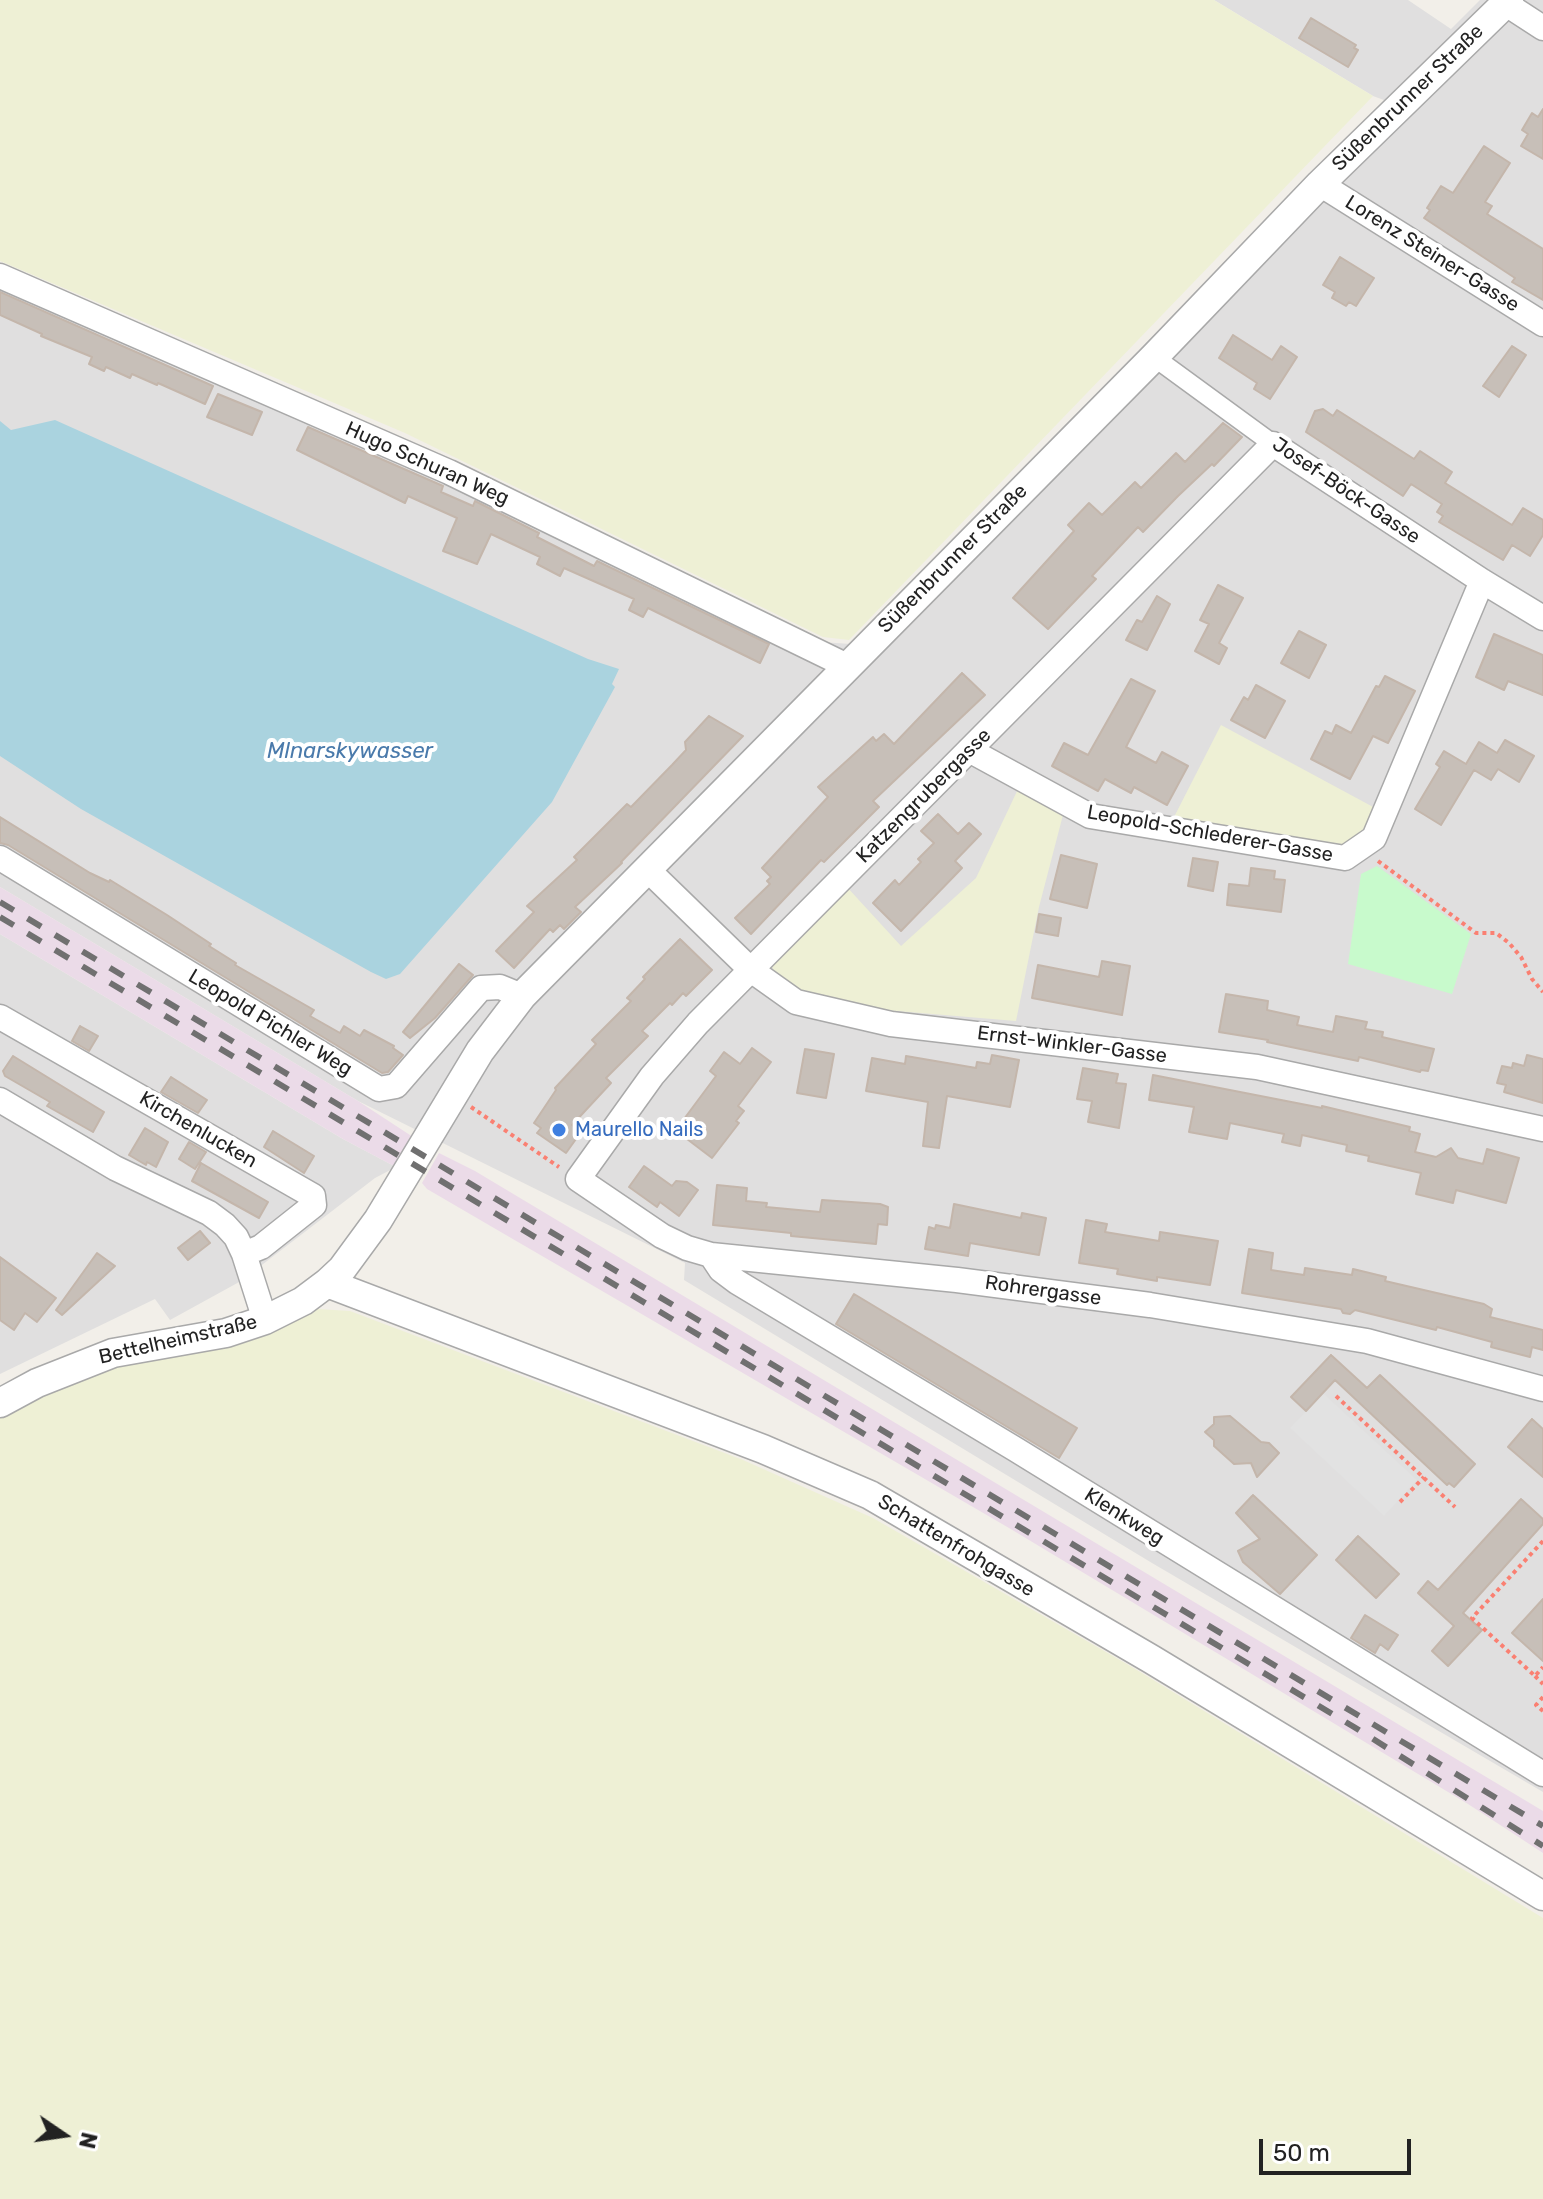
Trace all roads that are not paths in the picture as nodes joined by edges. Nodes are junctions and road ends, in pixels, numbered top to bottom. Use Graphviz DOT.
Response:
graph roads {
  1 [pos="1508,2"];
  2 [pos="1543,28"];
  3 [pos="1320,184"];
  4 [pos="0,276"];
  5 [pos="1543,324"];
  6 [pos="1154,357"];
  7 [pos="1273,444"];
  8 [pos="1482,581"];
  9 [pos="1543,618"];
  10 [pos="847,666"];
  11 [pos="969,750"];
  12 [pos="0,858"];
  13 [pos="647,869"];
  14 [pos="751,970"];
  15 [pos="522,996"];
  16 [pos="0,1017"];
  17 [pos="0,1100"];
  18 [pos="1543,1129"];
  19 [pos="424,1141"];
  20 [pos="584,1170"];
  21 [pos="244,1254"];
  22 [pos="711,1255"];
  23 [pos="327,1283"];
  24 [pos="265,1320"];
  25 [pos="1543,1389"];
  26 [pos="0,1403"];
  27 [pos="1543,1774"];
  28 [pos="1543,1896"];
  1 -- 2 [label="street"];
  1 -- 3 [label="street, Süßenbrunner Straße"];
  3 -- 5 [label="street, Lorenz Steiner-Gasse"];
  3 -- 6 [label="street, Süßenbrunner Straße"];
  4 -- 10 [label="street, Hugo Schuran Weg"];
  6 -- 7 [label="street, Josef-Böck-Gasse"];
  6 -- 10 [label="street, Süßenbrunner Straße"];
  7 -- 8 [label="street, Josef-Böck-Gasse"];
  7 -- 11 [label="street, Katzengrubergasse"];
  8 -- 9 [label="street, Josef-Böck-Gasse"];
  8 -- 11 [label="street, Leopold-Schlederer-Gasse"];
  10 -- 13 [label="street, Süßenbrunner Straße"];
  11 -- 14 [label="street, Katzengrubergasse"];
  12 -- 15 [label="street, Leopold Pichler Weg"];
  13 -- 14 [label="street, Ernst-Winkler-Gasse"];
  13 -- 15 [label="street, Süßenbrunner Straße"];
  14 -- 18 [label="street, Ernst-Winkler-Gasse"];
  14 -- 20 [label="street, Katzengrubergasse"];
  15 -- 19 [label="street, Süßenbrunner Straße"];
  16 -- 21 [label="street, Kirchenlucken"];
  17 -- 21 [label="street"];
  19 -- 23 [label="street, Bettelheimstraße"];
  20 -- 22 [label="street, Rohrergasse"];
  21 -- 24 [label="street"];
  22 -- 25 [label="street, Rohrergasse"];
  22 -- 27 [label="street, Klenkweg"];
  23 -- 24 [label="street, Bettelheimstraße"];
  23 -- 28 [label="street, Schattenfrohgasse"];
  24 -- 26 [label="street, Bettelheimstraße"];
}
